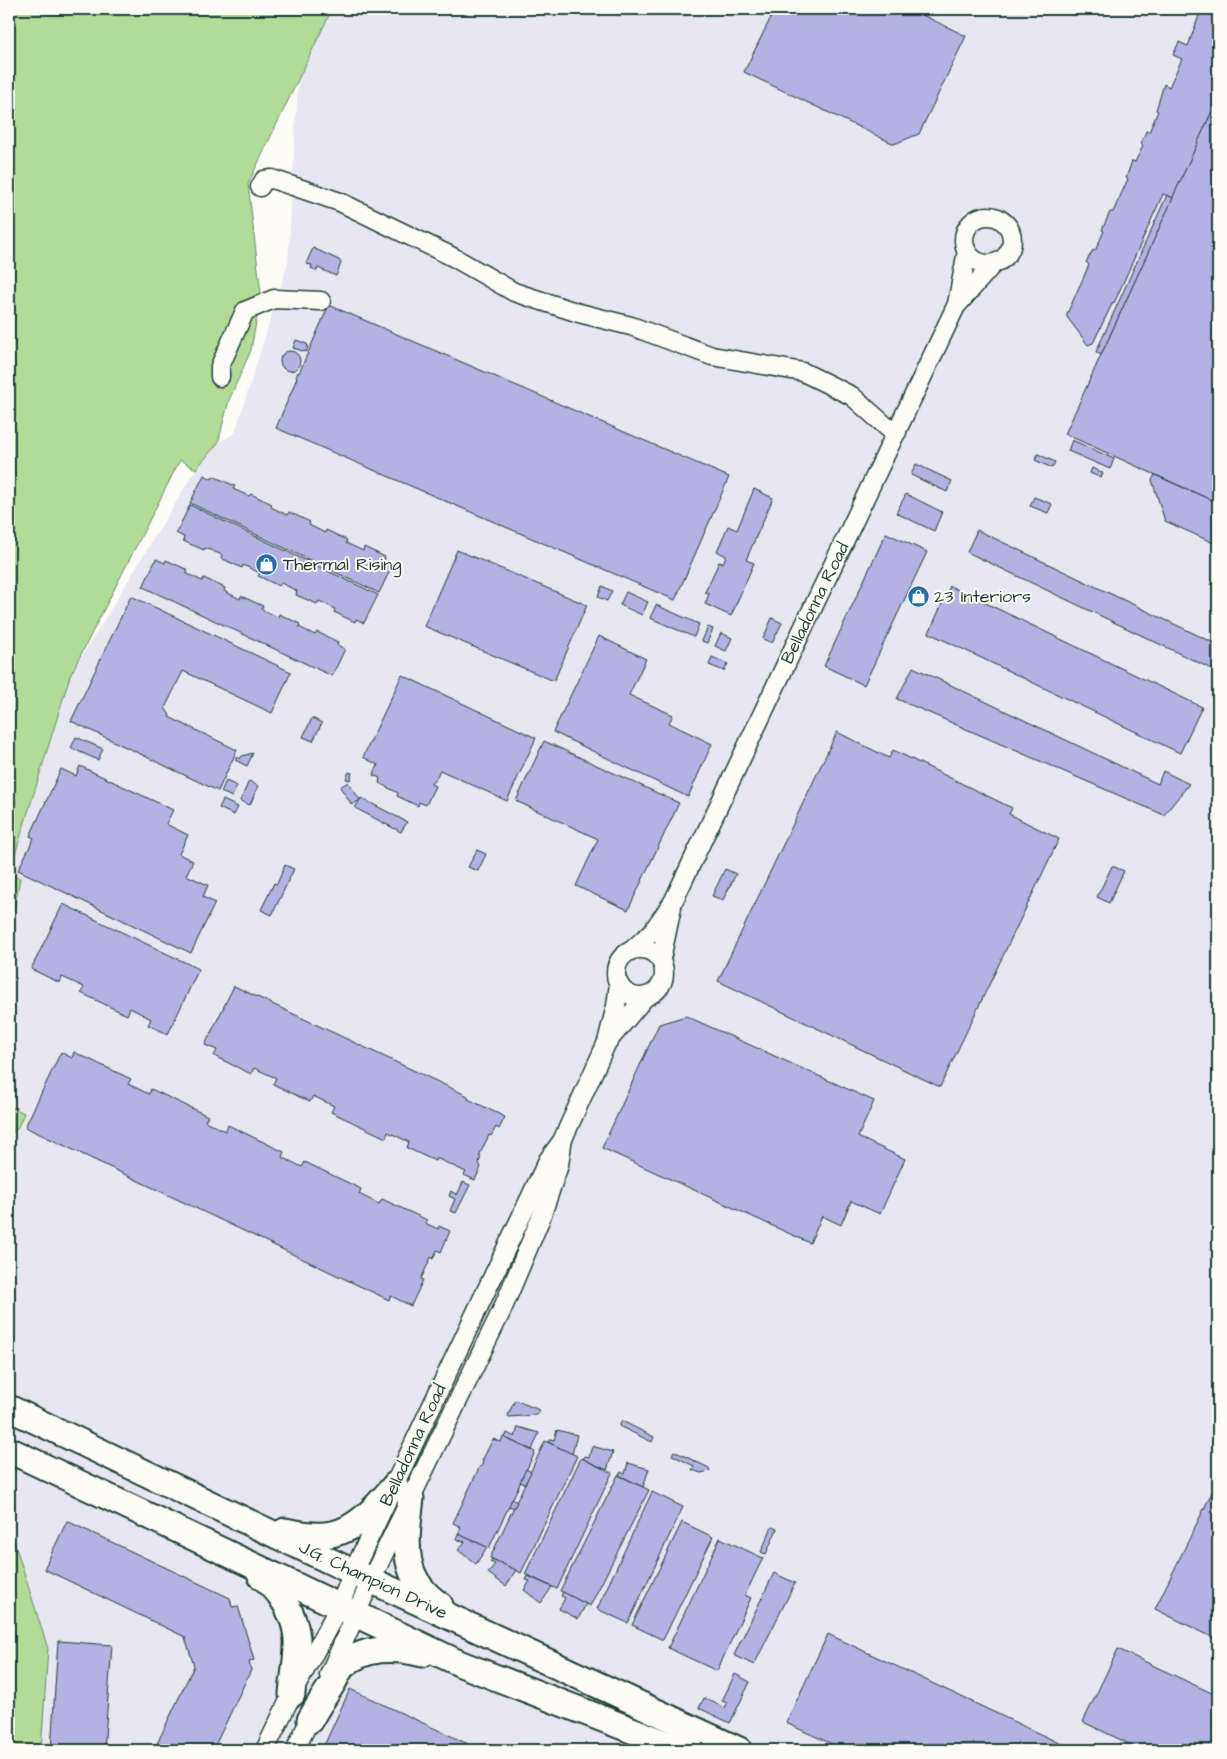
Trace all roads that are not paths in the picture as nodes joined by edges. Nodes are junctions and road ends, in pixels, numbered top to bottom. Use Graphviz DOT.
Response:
graph roads {
  1 [pos="260,187"];
  2 [pos="966,251"];
  3 [pos="994,263"];
  4 [pos="321,301"];
  5 [pos="957,304"];
  6 [pos="220,377"];
  7 [pos="897,432"];
  8 [pos="673,902"];
  9 [pos="632,950"];
  10 [pos="661,959"];
  11 [pos="619,984"];
  12 [pos="646,996"];
  13 [pos="607,1042"];
  14 [pos="9,1408"];
  15 [pos="9,1450"];
  16 [pos="403,1492"];
  17 [pos="256,1525"];
  18 [pos="238,1560"];
  19 [pos="362,1576"];
  20 [pos="347,1611"];
  21 [pos="479,1631"];
  22 [pos="460,1664"];
  23 [pos="292,1694"];
  24 [pos="310,1720"];
  25 [pos="265,1750"];
  26 [pos="295,1750"];
  27 [pos="683,1750"];
  28 [pos="738,1750"];
  1 -- 7 [label="street"];
  2 -- 3 [label="street"];
  2 -- 3 [label="street, Belladonna Road"];
  2 -- 5 [label="street, Belladonna Road"];
  3 -- 5 [label="street, Belladonna Road"];
  4 -- 6 [label="street"];
  5 -- 7 [label="street, Belladonna Road"];
  7 -- 8 [label="street, Belladonna Road"];
  8 -- 9 [label="street, Belladonna Road"];
  8 -- 10 [label="street, Belladonna Road"];
  9 -- 10 [label="street"];
  9 -- 11 [label="street, Belladonna Road"];
  10 -- 12 [label="street, Belladonna Road"];
  11 -- 12 [label="street"];
  11 -- 13 [label="street, Belladonna Road"];
  12 -- 13 [label="street, Belladonna Road"];
  13 -- 16 [label="street, Belladonna Road"];
  14 -- 17 [label="street, J.G. Champion Drive"];
  15 -- 18 [label="street"];
  16 -- 17 [label="street"];
  16 -- 19 [label="street, Belladonna Road"];
  16 -- 21 [label="street"];
  17 -- 19 [label="street, J.G. Champion Drive"];
  18 -- 20 [label="street"];
  18 -- 23 [label="street"];
  19 -- 20 [label="street, Belladonna Road"];
  19 -- 21 [label="street, J.G. Champion Drive"];
  20 -- 22 [label="street"];
  20 -- 23 [label="street, Belladonna Road"];
  20 -- 24 [label="street, Belladonna Road"];
  21 -- 28 [label="street, J.G. Champion Drive"];
  22 -- 24 [label="street"];
  22 -- 27 [label="street"];
  23 -- 25 [label="street, Belladonna Road"];
  24 -- 26 [label="street, Belladonna Road"];
}
